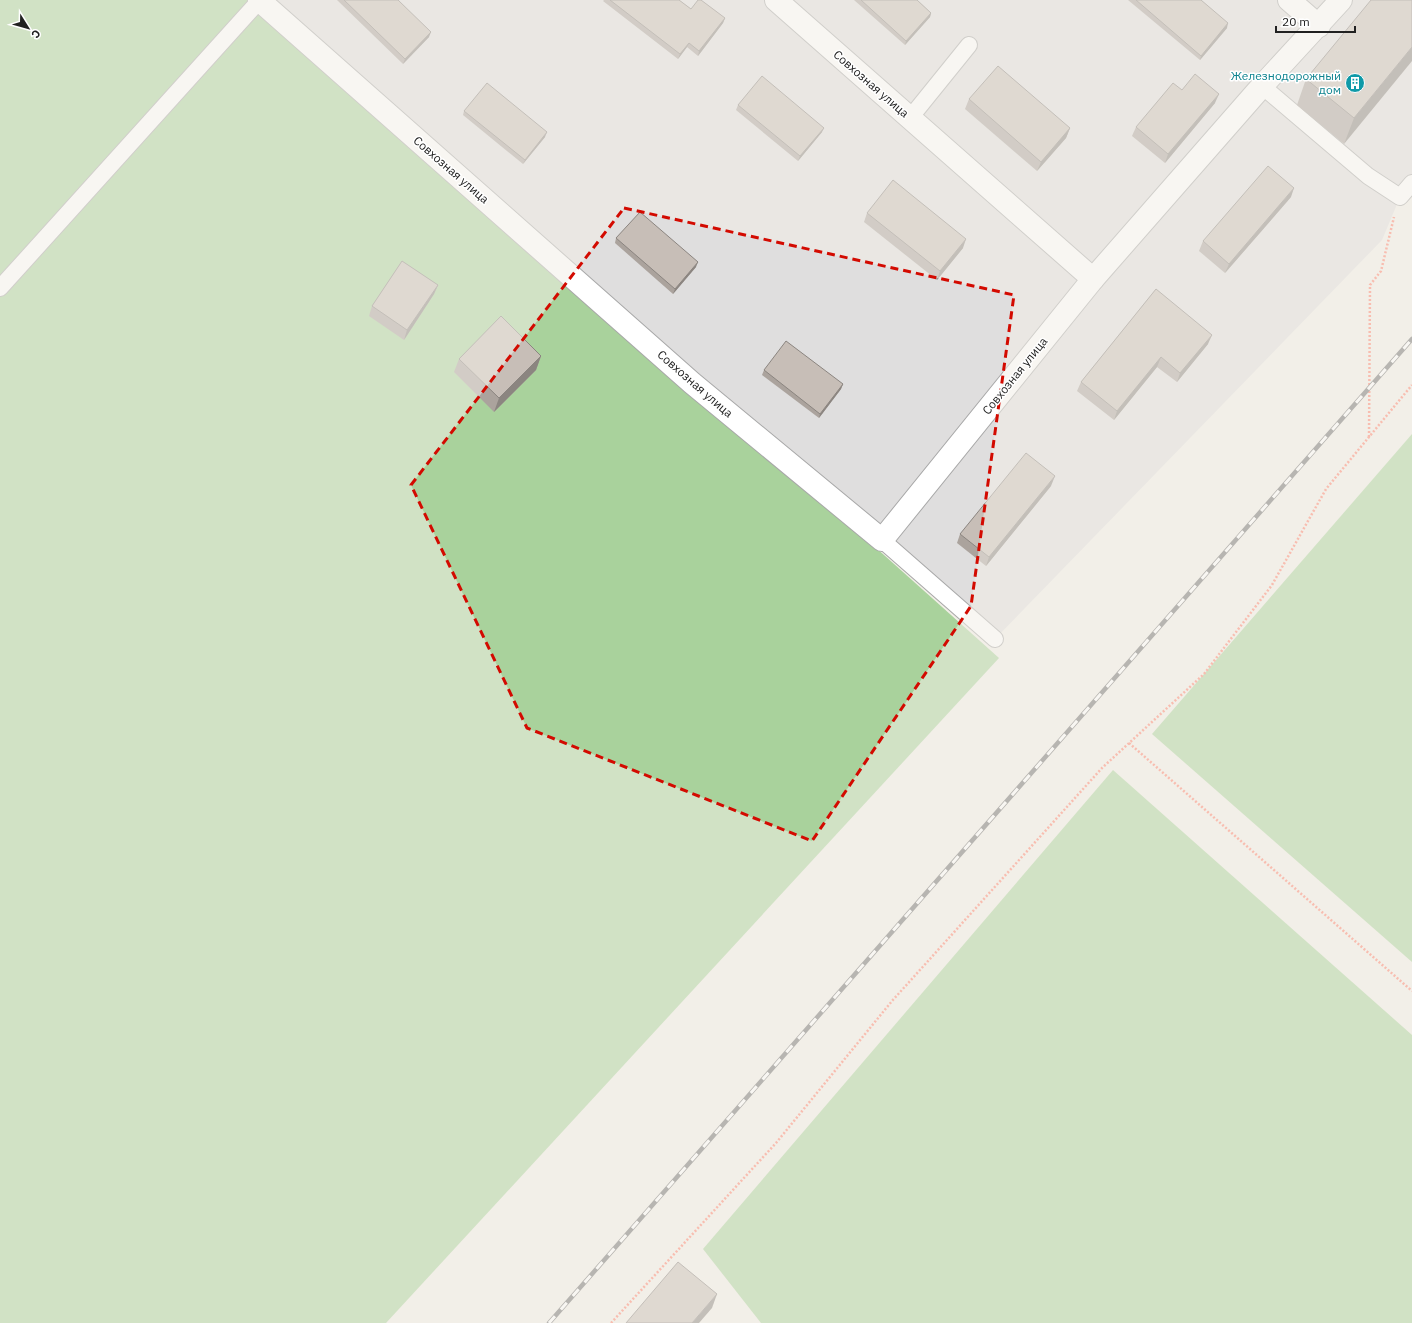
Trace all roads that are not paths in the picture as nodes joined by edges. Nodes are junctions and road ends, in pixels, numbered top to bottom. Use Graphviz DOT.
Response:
graph roads {
  1 [pos="259,0"];
  2 [pos="776,0"];
  3 [pos="1289,0"];
  4 [pos="1341,0"];
  5 [pos="1319,26"];
  6 [pos="969,45"];
  7 [pos="1262,86"];
  8 [pos="910,118"];
  9 [pos="1412,183"];
  10 [pos="1093,279"];
  11 [pos="0,288"];
  12 [pos="882,540"];
  13 [pos="996,639"];
  1 -- 11 [label="lane"];
  1 -- 12 [label="street, Совхозная улица"];
  2 -- 8 [label="street, Совхозная улица"];
  3 -- 5 [label="street"];
  4 -- 5 [label="street, Совхозная улица"];
  5 -- 7 [label="street, Совхозная улица"];
  6 -- 8 [label="lane"];
  7 -- 9 [label="lane"];
  7 -- 10 [label="street, Совхозная улица"];
  8 -- 10 [label="street, Совхозная улица"];
  10 -- 12 [label="street, Совхозная улица"];
  12 -- 13 [label="lane"];
}
